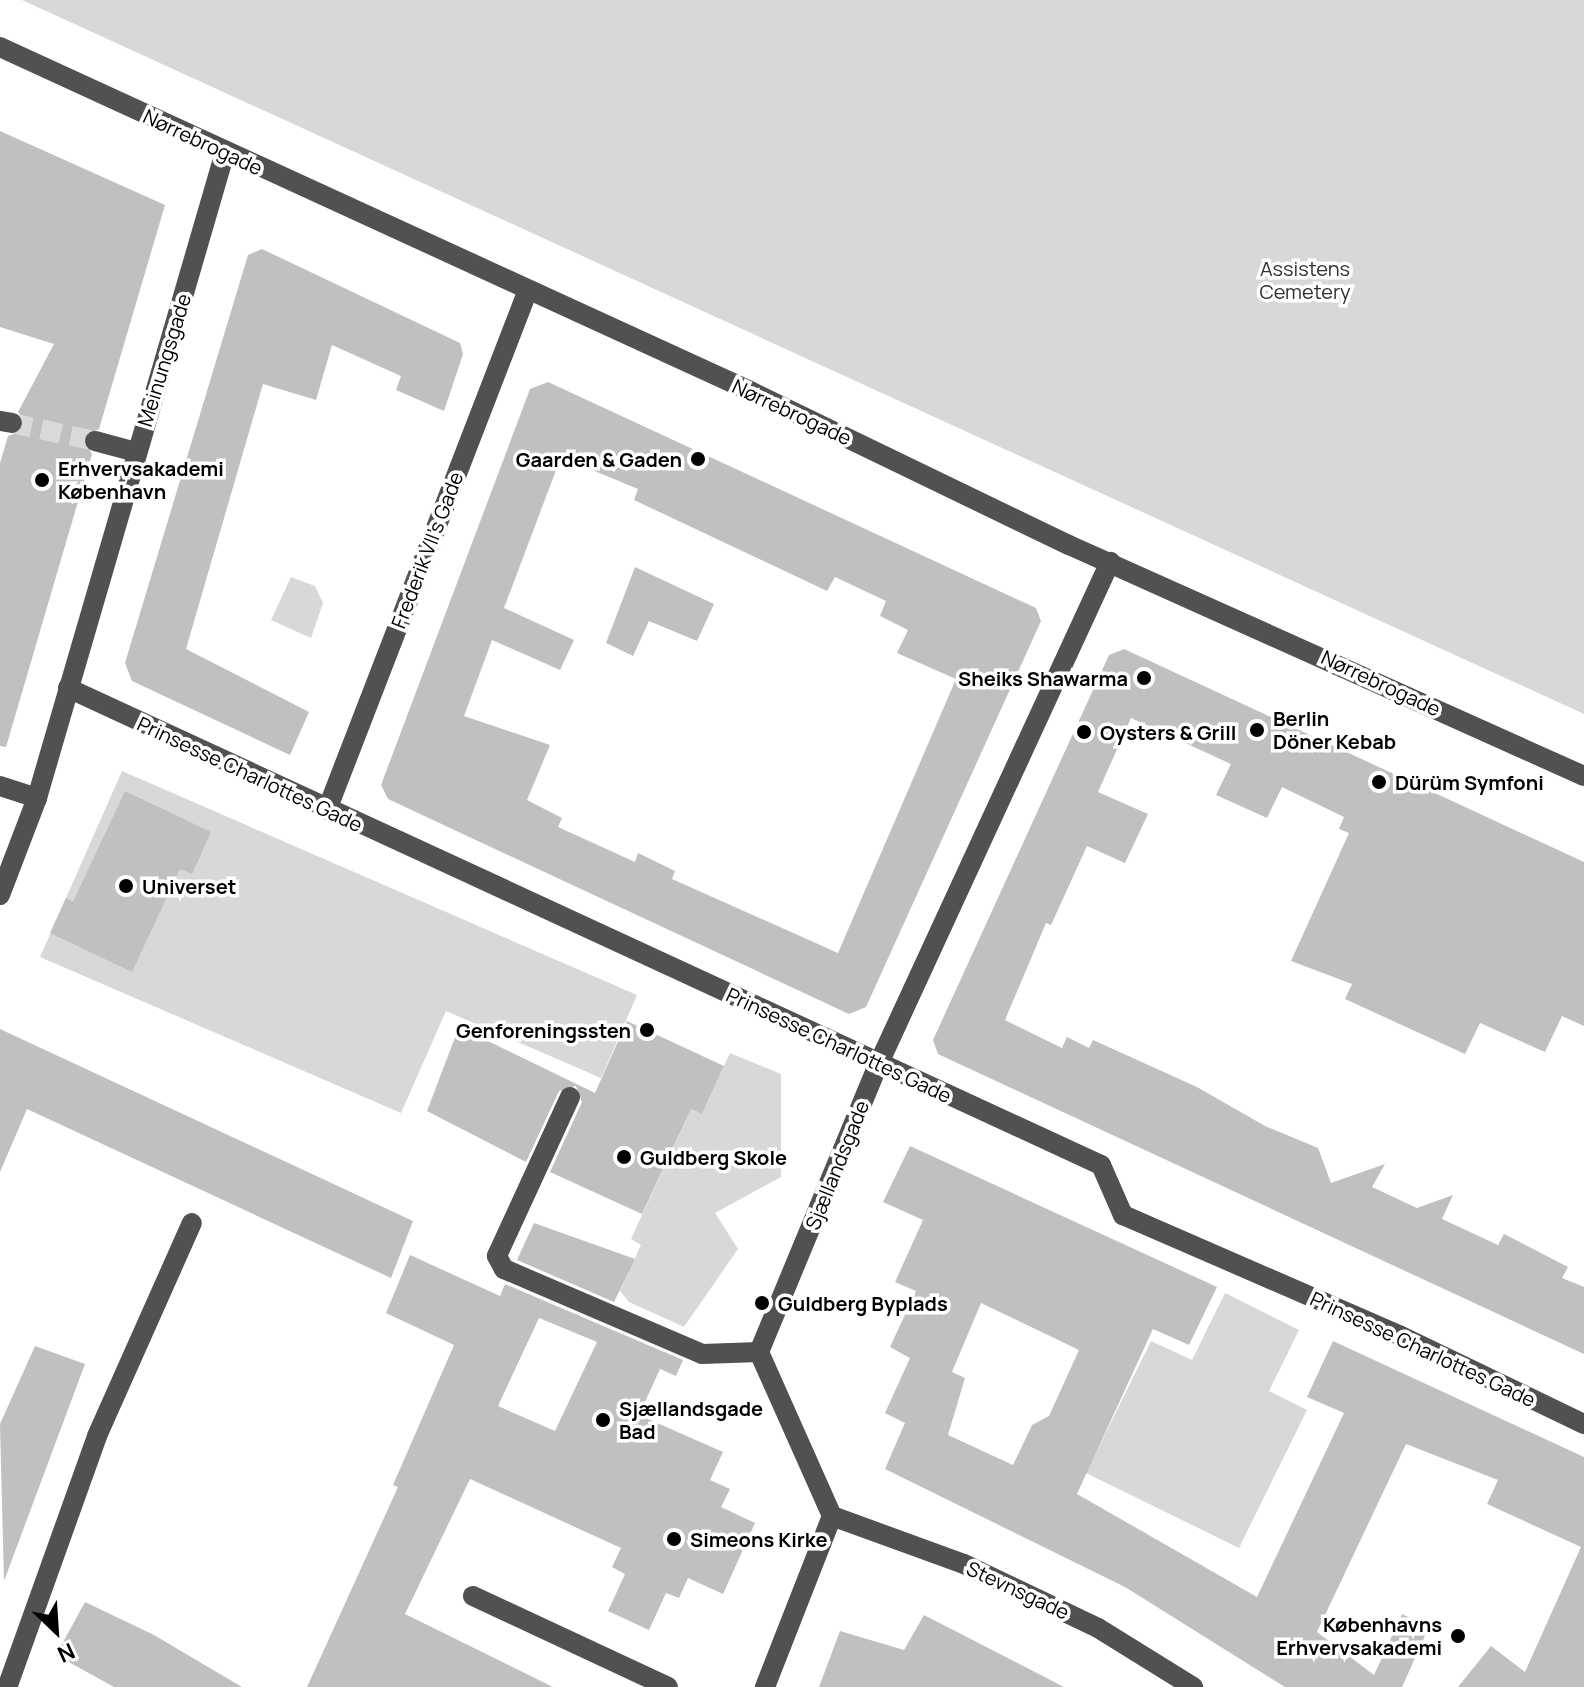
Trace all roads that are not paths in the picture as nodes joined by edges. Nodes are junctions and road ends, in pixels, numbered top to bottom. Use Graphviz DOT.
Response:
graph roads {
  1 [pos="0,47"];
  2 [pos="225,152"];
  3 [pos="528,290"];
  4 [pos="95,441"];
  5 [pos="136,452"];
  6 [pos="1110,562"];
  7 [pos="68,688"];
  8 [pos="1584,776"];
  9 [pos="0,786"];
  10 [pos="37,798"];
  11 [pos="327,810"];
  12 [pos="0,895"];
  13 [pos="879,1063"];
  14 [pos="570,1097"];
  15 [pos="192,1223"];
  16 [pos="759,1352"];
  17 [pos="1584,1424"];
  18 [pos="832,1516"];
  19 [pos="473,1596"];
  20 [pos="6,1685"];
  21 [pos="668,1687"];
  22 [pos="765,1687"];
  23 [pos="1193,1687"];
  1 -- 2 [label="street, Nørrebrogade"];
  2 -- 3 [label="street, Nørrebrogade"];
  2 -- 5 [label="street, Meinungsgade"];
  3 -- 6 [label="street, Nørrebrogade"];
  3 -- 11 [label="street, Frederik VII's Gade"];
  4 -- 5 [label="street"];
  5 -- 7 [label="street, Meinungsgade"];
  6 -- 8 [label="street, Nørrebrogade"];
  6 -- 13 [label="street, Sjællandsgade"];
  7 -- 10 [label="street, Meinungsgade"];
  7 -- 11 [label="street, Prinsesse Charlottes Gade"];
  9 -- 10 [label="street"];
  10 -- 12 [label="street, Meinungsgade"];
  11 -- 13 [label="street, Prinsesse Charlottes Gade"];
  13 -- 16 [label="street, Sjællandsgade"];
  13 -- 17 [label="street, Prinsesse Charlottes Gade"];
  14 -- 16 [label="street"];
  15 -- 20 [label="street"];
  16 -- 18 [label="street"];
  18 -- 22 [label="street"];
  18 -- 23 [label="street, Stevnsgade"];
  19 -- 21 [label="street"];
}
